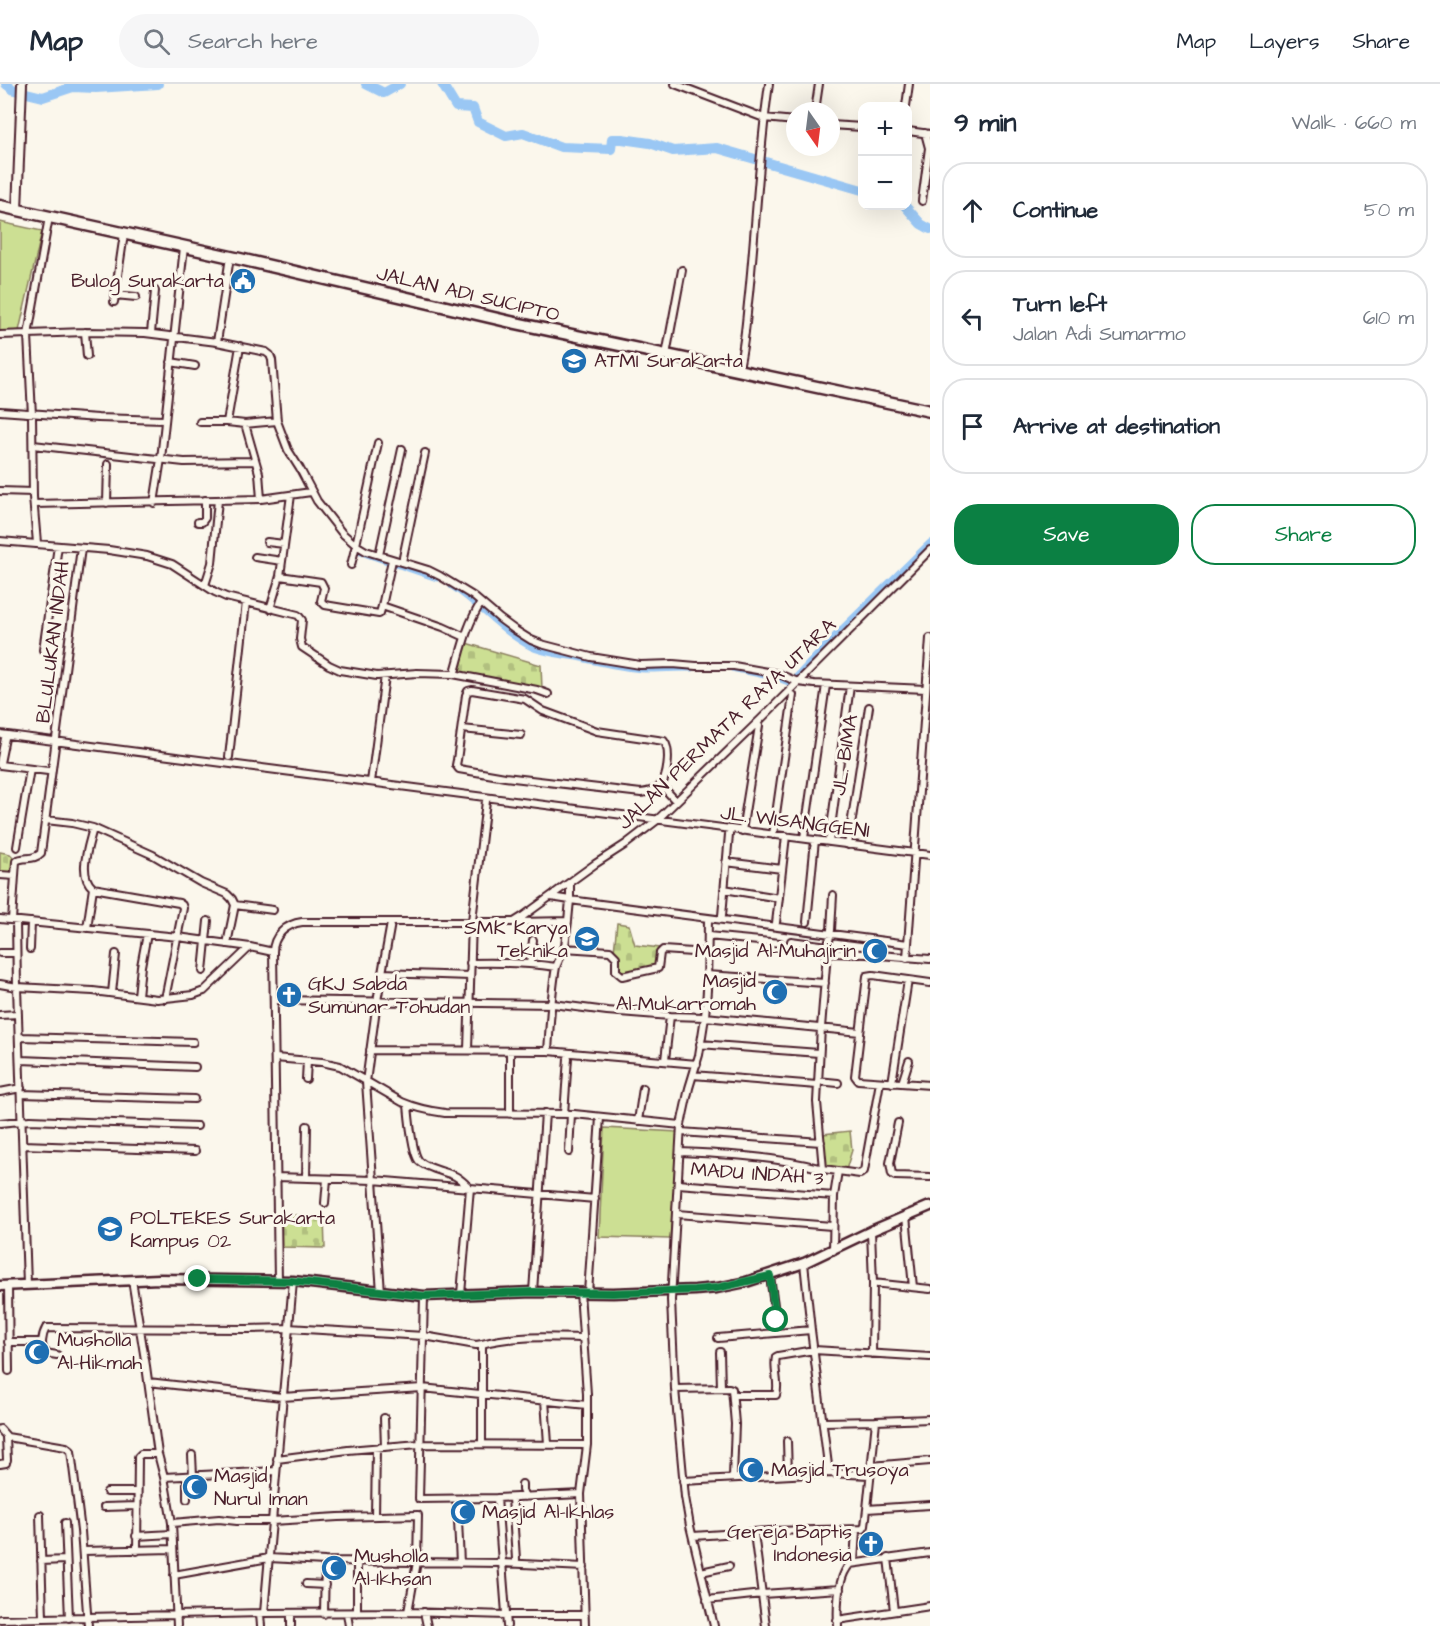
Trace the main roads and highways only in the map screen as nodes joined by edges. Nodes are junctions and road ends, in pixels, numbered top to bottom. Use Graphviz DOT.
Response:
graph roads {
  1 [pos="0,206"];
  2 [pos="930,411"];
  3 [pos="930,1206"];
  4 [pos="4,1286"];
  1 -- 2 [label="highway, JALAN ADI SUCIPTO"];
  3 -- 4 [label="main road"];
}
